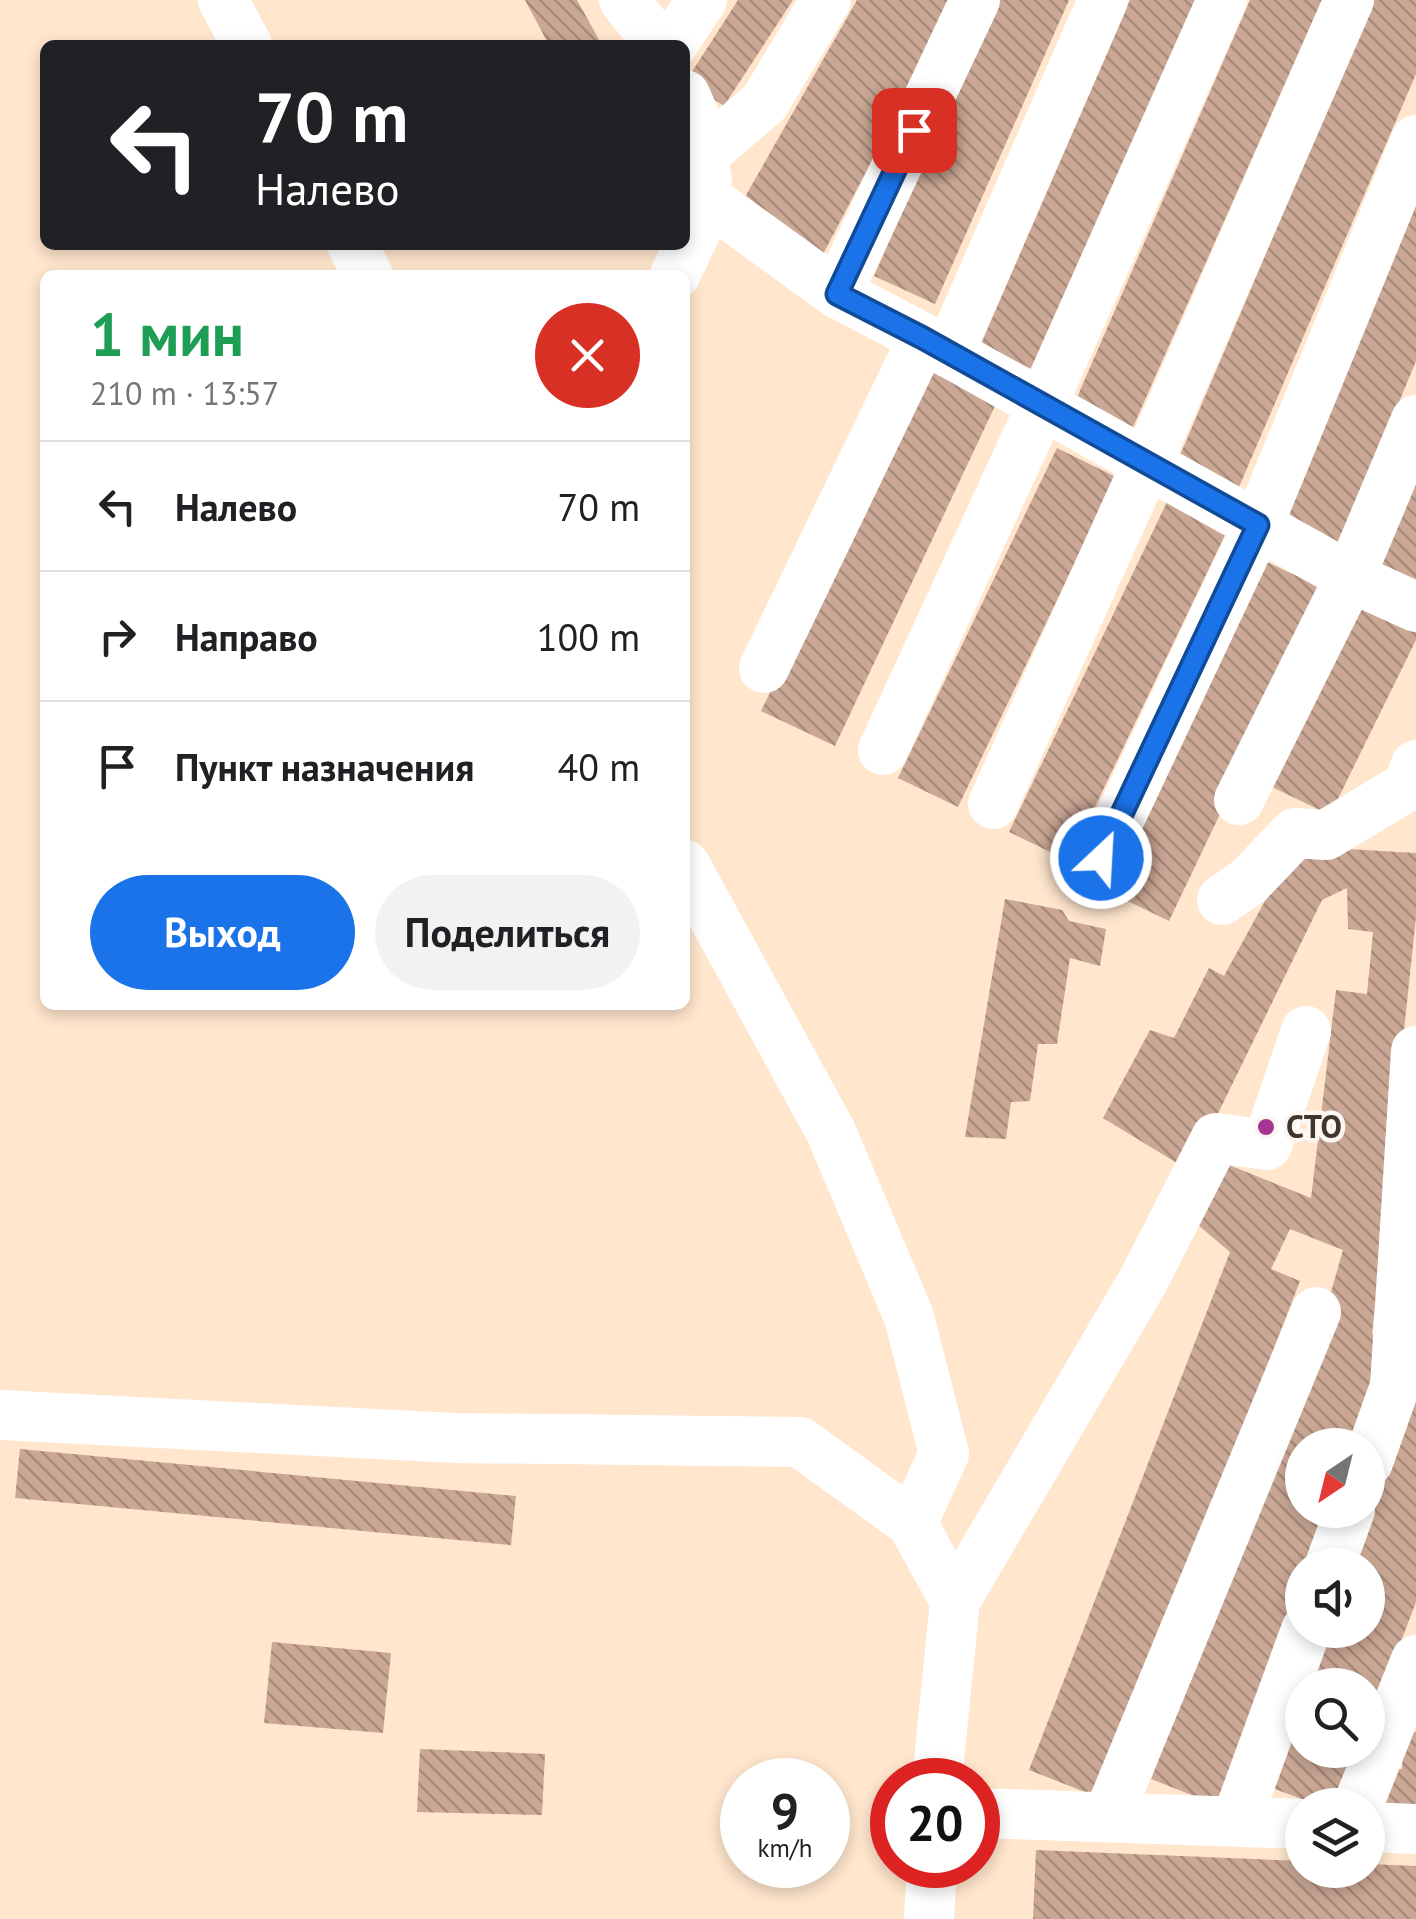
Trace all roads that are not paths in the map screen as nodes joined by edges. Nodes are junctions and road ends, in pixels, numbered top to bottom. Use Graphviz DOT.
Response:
graph roads {
  1 [pos="224,0"];
  2 [pos="624,0"];
  3 [pos="702,0"];
  4 [pos="826,0"];
  5 [pos="975,0"];
  6 [pos="1103,0"];
  7 [pos="1222,0"];
  8 [pos="1349,0"];
  9 [pos="244,40"];
  10 [pos="656,40"];
  11 [pos="675,40"];
  12 [pos="690,107"];
  13 [pos="1416,140"];
  14 [pos="706,178"];
  15 [pos="690,226"];
  16 [pos="837,294"];
  17 [pos="936,345"];
  18 [pos="1042,405"];
  19 [pos="1416,420"];
  20 [pos="1147,464"];
  21 [pos="1258,525"];
  22 [pos="1350,577"];
  23 [pos="1416,607"];
  24 [pos="764,668"];
  25 [pos="882,750"];
  26 [pos="1416,766"];
  27 [pos="1239,800"];
  28 [pos="993,804"];
  29 [pos="1101,858"];
  30 [pos="690,874"];
  31 [pos="1222,900"];
  32 [pos="1306,1031"];
  33 [pos="1416,1052"];
  34 [pos="1316,1312"];
  35 [pos="0,1415"];
  36 [pos="1380,1428"];
  37 [pos="912,1523"];
  38 [pos="955,1601"];
  39 [pos="1299,1648"];
  40 [pos="1416,1660"];
  41 [pos="1405,1719"];
  42 [pos="940,1758"];
  43 [pos="1367,1788"];
  44 [pos="1000,1814"];
  45 [pos="1108,1818"];
  46 [pos="1236,1822"];
  47 [pos="1285,1823"];
  48 [pos="1385,1827"];
  49 [pos="1416,1828"];
  50 [pos="931,1888"];
  51 [pos="929,1919"];
  1 -- 9 [label="lane"];
  2 -- 10 [label="lane"];
  3 -- 11 [label="lane"];
  4 -- 14 [label="lane"];
  5 -- 16 [label="lane"];
  6 -- 17 [label="lane"];
  7 -- 18 [label="lane"];
  8 -- 20 [label="lane"];
  12 -- 14 [label="lane"];
  13 -- 21 [label="lane"];
  14 -- 15 [label="lane"];
  14 -- 16 [label="lane"];
  16 -- 17 [label="lane"];
  17 -- 18 [label="lane"];
  17 -- 24 [label="lane"];
  18 -- 20 [label="lane"];
  18 -- 25 [label="lane"];
  19 -- 22 [label="lane"];
  20 -- 21 [label="lane"];
  20 -- 28 [label="lane"];
  21 -- 22 [label="lane"];
  21 -- 29 [label="lane"];
  22 -- 23 [label="lane"];
  22 -- 27 [label="lane"];
  26 -- 31 [label="lane"];
  30 -- 37 [label="lane"];
  32 -- 38 [label="lane"];
  33 -- 36 [label="lane"];
  34 -- 45 [label="lane"];
  35 -- 37 [label="lane"];
  37 -- 38 [label="lane"];
  38 -- 42 [label="lane"];
  39 -- 46 [label="lane"];
  40 -- 41 [label="lane"];
  41 -- 43 [label="lane"];
  44 -- 45 [label="lane"];
  45 -- 46 [label="lane"];
  46 -- 47 [label="lane"];
  48 -- 49 [label="lane"];
  50 -- 51 [label="lane"];
}
